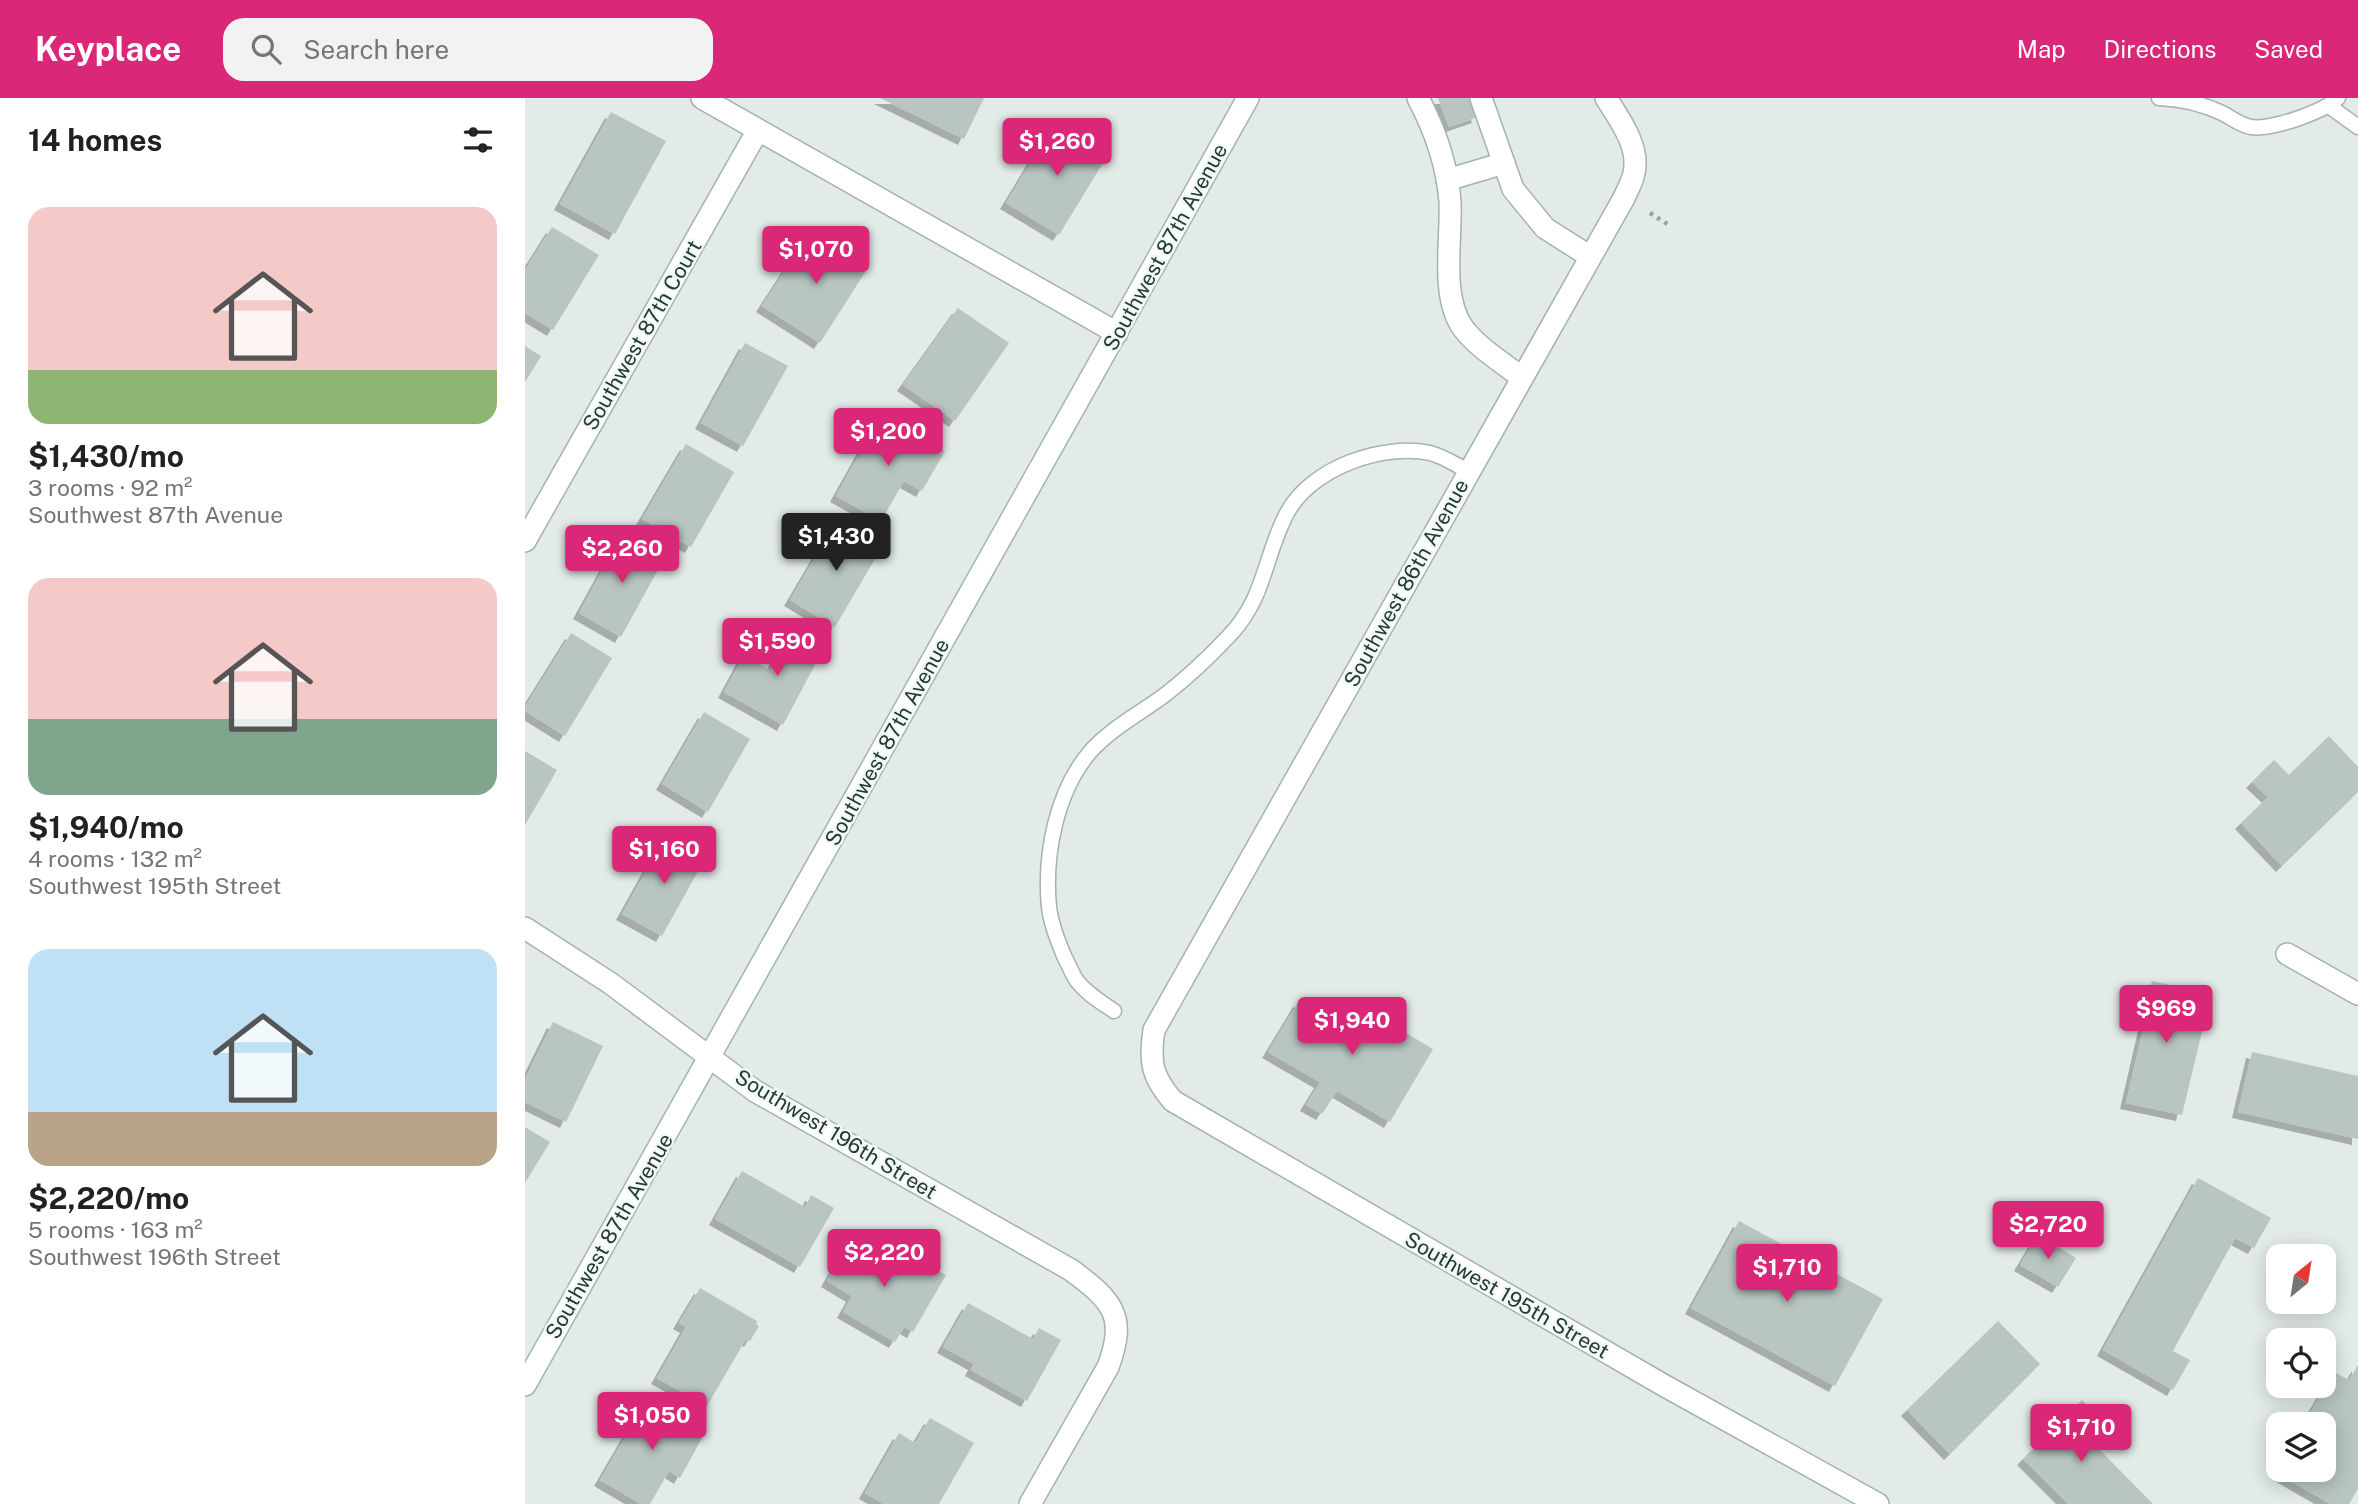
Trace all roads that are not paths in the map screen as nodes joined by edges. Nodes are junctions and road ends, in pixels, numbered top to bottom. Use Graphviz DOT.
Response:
graph roads {
  1 [pos="702,98"];
  2 [pos="1248,98"];
  3 [pos="1418,98"];
  4 [pos="1481,98"];
  5 [pos="1607,98"];
  6 [pos="2159,98"];
  7 [pos="2333,102"];
  8 [pos="2358,127"];
  9 [pos="758,130"];
  10 [pos="1504,163"];
  11 [pos="1447,180"];
  12 [pos="1589,256"];
  13 [pos="1117,333"];
  14 [pos="1521,377"];
  15 [pos="1468,471"];
  16 [pos="525,541"];
  17 [pos="525,928"];
  18 [pos="2287,954"];
  19 [pos="2358,994"];
  20 [pos="1114,1011"];
  21 [pos="710,1057"];
  22 [pos="1152,1068"];
  23 [pos="525,1385"];
  24 [pos="1030,1504"];
  25 [pos="1878,1504"];
  1 -- 9 [label="street"];
  2 -- 13 [label="street, Southwest 87th Avenue"];
  3 -- 11 [label="street"];
  4 -- 10 [label="street"];
  5 -- 12 [label="street, Southwest 86th Avenue"];
  6 -- 7 [label="lane"];
  7 -- 8 [label="lane"];
  9 -- 13 [label="street"];
  9 -- 16 [label="street, Southwest 87th Court"];
  10 -- 11 [label="street"];
  10 -- 12 [label="street"];
  11 -- 14 [label="street"];
  12 -- 14 [label="street, Southwest 86th Avenue"];
  13 -- 21 [label="street, Southwest 87th Avenue"];
  14 -- 15 [label="street, Southwest 86th Avenue"];
  15 -- 20 [label="lane"];
  15 -- 22 [label="street, Southwest 86th Avenue"];
  17 -- 21 [label="street, Southwest 196th Street"];
  18 -- 19 [label="street"];
  21 -- 23 [label="street, Southwest 87th Avenue"];
  21 -- 24 [label="street, Southwest 196th Street"];
  22 -- 25 [label="street, Southwest 195th Street"];
}
